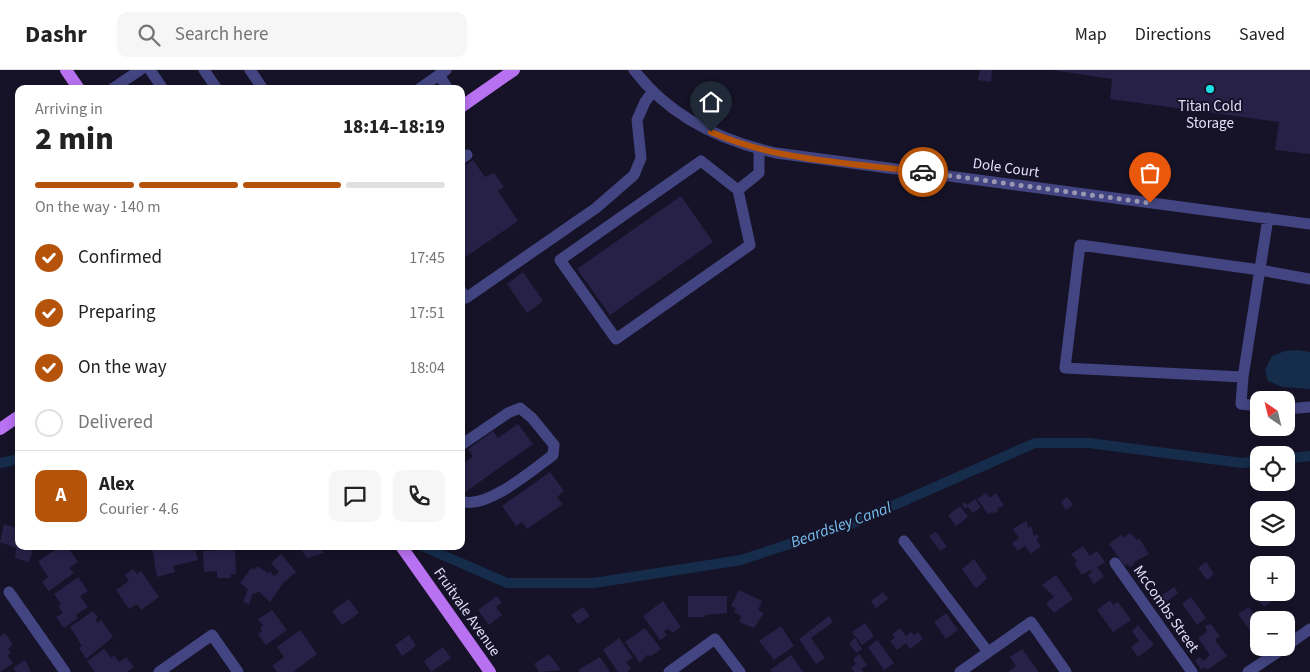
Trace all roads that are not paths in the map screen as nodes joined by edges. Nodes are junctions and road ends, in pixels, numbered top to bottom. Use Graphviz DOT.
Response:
graph roads {
  1 [pos="66,70"];
  2 [pos="140,70"];
  3 [pos="150,70"];
  4 [pos="204,70"];
  5 [pos="250,70"];
  6 [pos="514,70"];
  7 [pos="634,70"];
  8 [pos="442,72"];
  9 [pos="76,85"];
  10 [pos="121,85"];
  11 [pos="160,85"];
  12 [pos="214,85"];
  13 [pos="260,85"];
  14 [pos="424,85"];
  15 [pos="447,85"];
  16 [pos="653,91"];
  17 [pos="465,104"];
  18 [pos="759,149"];
  19 [pos="738,190"];
  20 [pos="1268,218"];
  21 [pos="1310,224"];
  22 [pos="1260,270"];
  23 [pos="1310,279"];
  24 [pos="465,297"];
  25 [pos="1243,377"];
  26 [pos="1250,405"];
  27 [pos="1310,407"];
  28 [pos="1295,408"];
  29 [pos="15,419"];
  30 [pos="0,429"];
  31 [pos="465,442"];
  32 [pos="465,502"];
  33 [pos="904,541"];
  34 [pos="404,550"];
  35 [pos="1115,563"];
  36 [pos="9,592"];
  37 [pos="1310,629"];
  38 [pos="1295,640"];
  39 [pos="988,652"];
  40 [pos="1272,656"];
  41 [pos="65,672"];
  42 [pos="159,672"];
  43 [pos="238,672"];
  44 [pos="490,672"];
  45 [pos="669,672"];
  46 [pos="740,672"];
  47 [pos="960,672"];
  48 [pos="1066,672"];
  49 [pos="1192,672"];
  50 [pos="1248,672"];
  1 -- 9 [label="main road"];
  2 -- 10 [label="street"];
  3 -- 11 [label="street"];
  4 -- 12 [label="street"];
  5 -- 13 [label="street"];
  6 -- 17 [label="main road"];
  7 -- 16 [label="street, Dole Court"];
  8 -- 14 [label="street"];
  8 -- 15 [label="street"];
  16 -- 18 [label="street, Dole Court"];
  16 -- 24 [label="street"];
  18 -- 19 [label="street"];
  18 -- 20 [label="street, Dole Court"];
  19 -- 19 [label="street"];
  20 -- 21 [label="street, Dole Court"];
  20 -- 22 [label="street"];
  22 -- 23 [label="street"];
  22 -- 25 [label="street"];
  22 -- 25 [label="street"];
  25 -- 26 [label="street"];
  27 -- 28 [label="street"];
  29 -- 30 [label="main road"];
  31 -- 32 [label="street"];
  33 -- 39 [label="street"];
  34 -- 44 [label="main road, Fruitvale Avenue"];
  35 -- 49 [label="street, McCombs Street"];
  36 -- 41 [label="street"];
  37 -- 38 [label="street"];
  39 -- 47 [label="street"];
  39 -- 48 [label="street"];
  40 -- 50 [label="street"];
  42 -- 43 [label="street"];
  45 -- 46 [label="street"];
}
